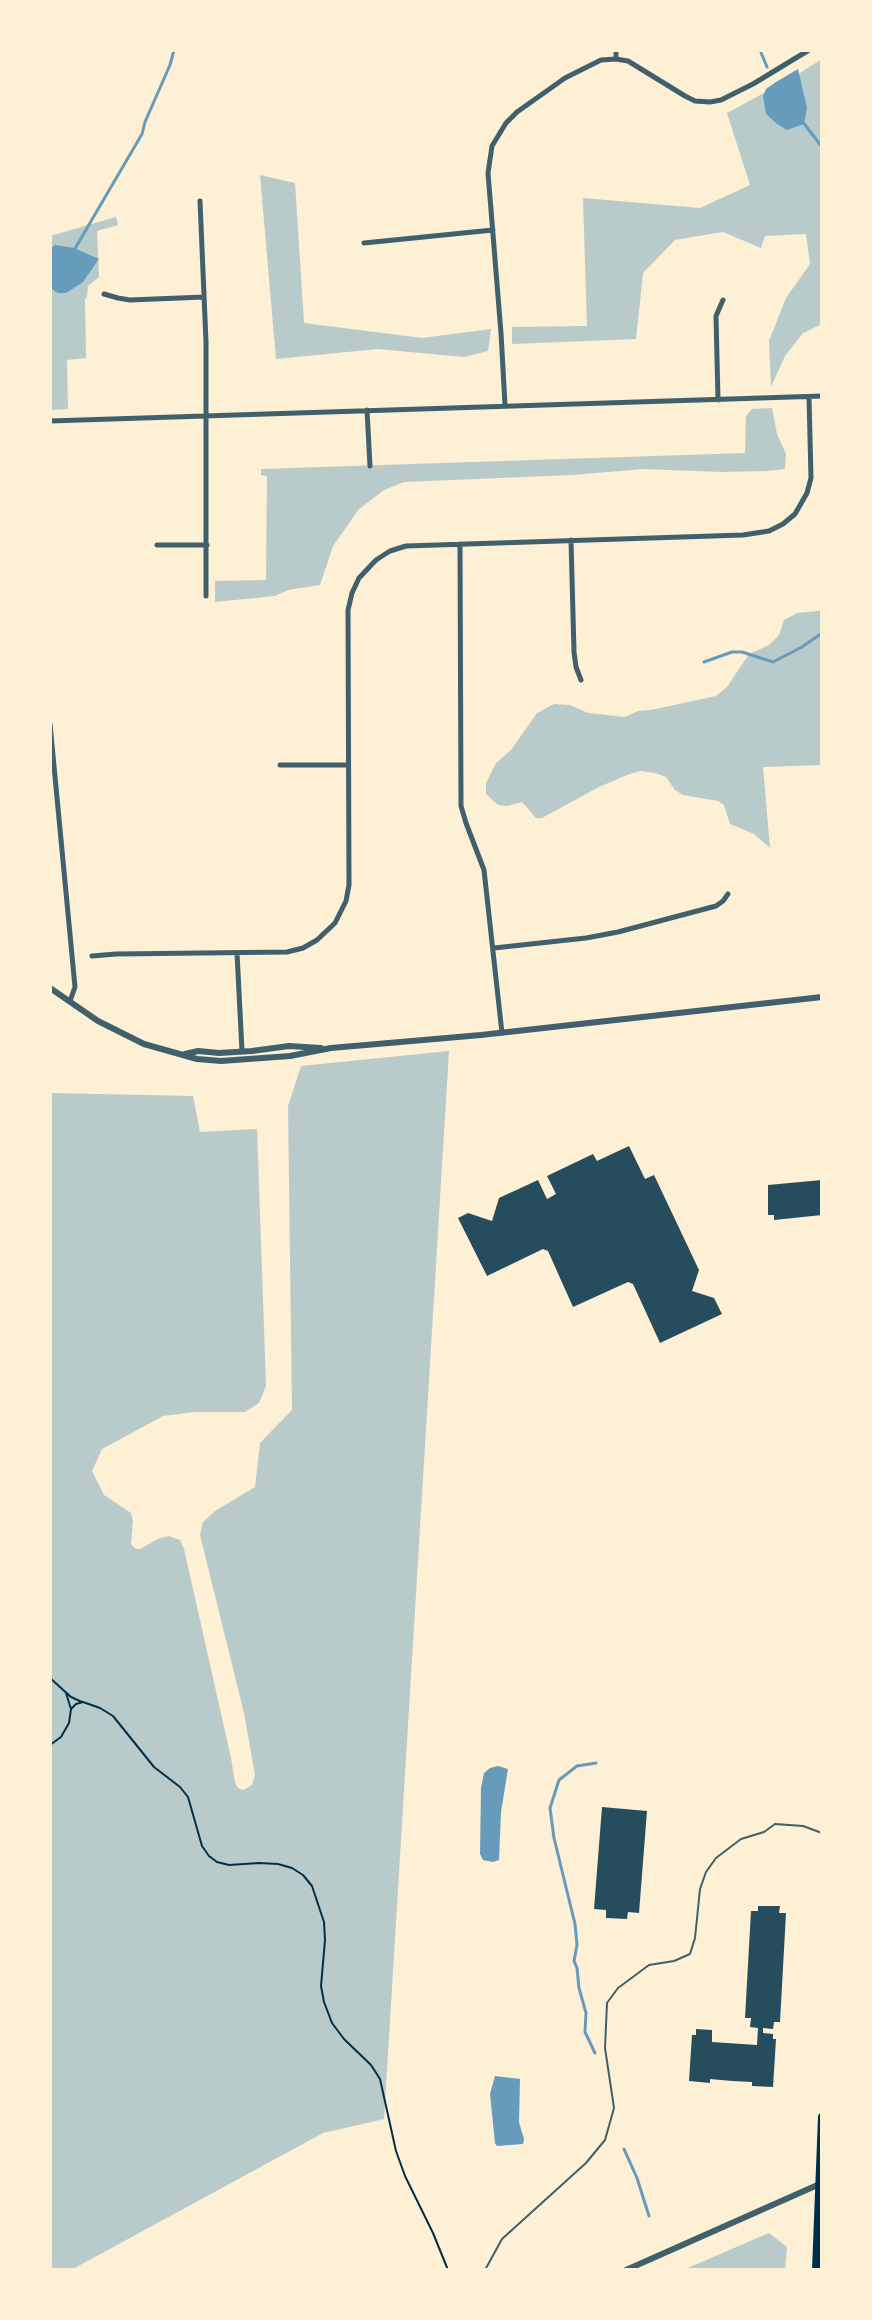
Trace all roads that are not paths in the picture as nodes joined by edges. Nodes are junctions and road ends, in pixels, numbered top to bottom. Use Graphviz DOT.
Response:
graph roads {
  1 [pos="616,50"];
  2 [pos="809,50"];
  3 [pos="616,59"];
  4 [pos="200,201"];
  5 [pos="493,230"];
  6 [pos="364,243"];
  7 [pos="104,294"];
  8 [pos="204,297"];
  9 [pos="723,300"];
  10 [pos="822,396"];
  11 [pos="809,397"];
  12 [pos="718,400"];
  13 [pos="505,406"];
  14 [pos="367,410"];
  15 [pos="206,416"];
  16 [pos="50,421"];
  17 [pos="370,466"];
  18 [pos="571,540"];
  19 [pos="460,544"];
  20 [pos="157,545"];
  21 [pos="207,545"];
  22 [pos="206,596"];
  23 [pos="581,680"];
  24 [pos="50,724"];
  25 [pos="280,765"];
  26 [pos="348,765"];
  27 [pos="728,894"];
  28 [pos="494,948"];
  29 [pos="237,953"];
  30 [pos="92,956"];
  31 [pos="50,988"];
  32 [pos="822,997"];
  33 [pos="70,1001"];
  34 [pos="502,1033"];
  35 [pos="331,1048"];
  36 [pos="242,1051"];
  37 [pos="181,1054"];
  38 [pos="822,1833"];
  39 [pos="822,2117"];
  40 [pos="821,2183"];
  41 [pos="485,2270"];
  42 [pos="626,2270"];
  43 [pos="816,2270"];
  1 -- 3 [label="street"];
  2 -- 3 [label="street"];
  3 -- 5 [label="street"];
  4 -- 8 [label="street"];
  5 -- 6 [label="street"];
  5 -- 13 [label="street"];
  7 -- 8 [label="street"];
  8 -- 15 [label="street"];
  9 -- 12 [label="street"];
  10 -- 11 [label="street"];
  11 -- 12 [label="street"];
  11 -- 18 [label="street"];
  12 -- 13 [label="street"];
  13 -- 14 [label="street"];
  14 -- 15 [label="street"];
  14 -- 17 [label="street"];
  15 -- 16 [label="street"];
  15 -- 21 [label="street"];
  18 -- 19 [label="street"];
  18 -- 23 [label="street"];
  19 -- 26 [label="street"];
  19 -- 28 [label="street"];
  20 -- 21 [label="street"];
  21 -- 22 [label="street"];
  24 -- 33 [label="street"];
  25 -- 26 [label="street"];
  26 -- 29 [label="street"];
  27 -- 28 [label="street"];
  28 -- 34 [label="street"];
  29 -- 30 [label="street"];
  29 -- 36 [label="street"];
  31 -- 33 [label="street"];
  32 -- 34 [label="street"];
  33 -- 37 [label="street"];
  34 -- 35 [label="street"];
  35 -- 36 [label="street"];
  35 -- 37 [label="street"];
  36 -- 37 [label="street"];
  38 -- 41 [label="lane"];
  39 -- 40 [label="main road"];
  40 -- 42 [label="street"];
  40 -- 43 [label="main road"];
}
